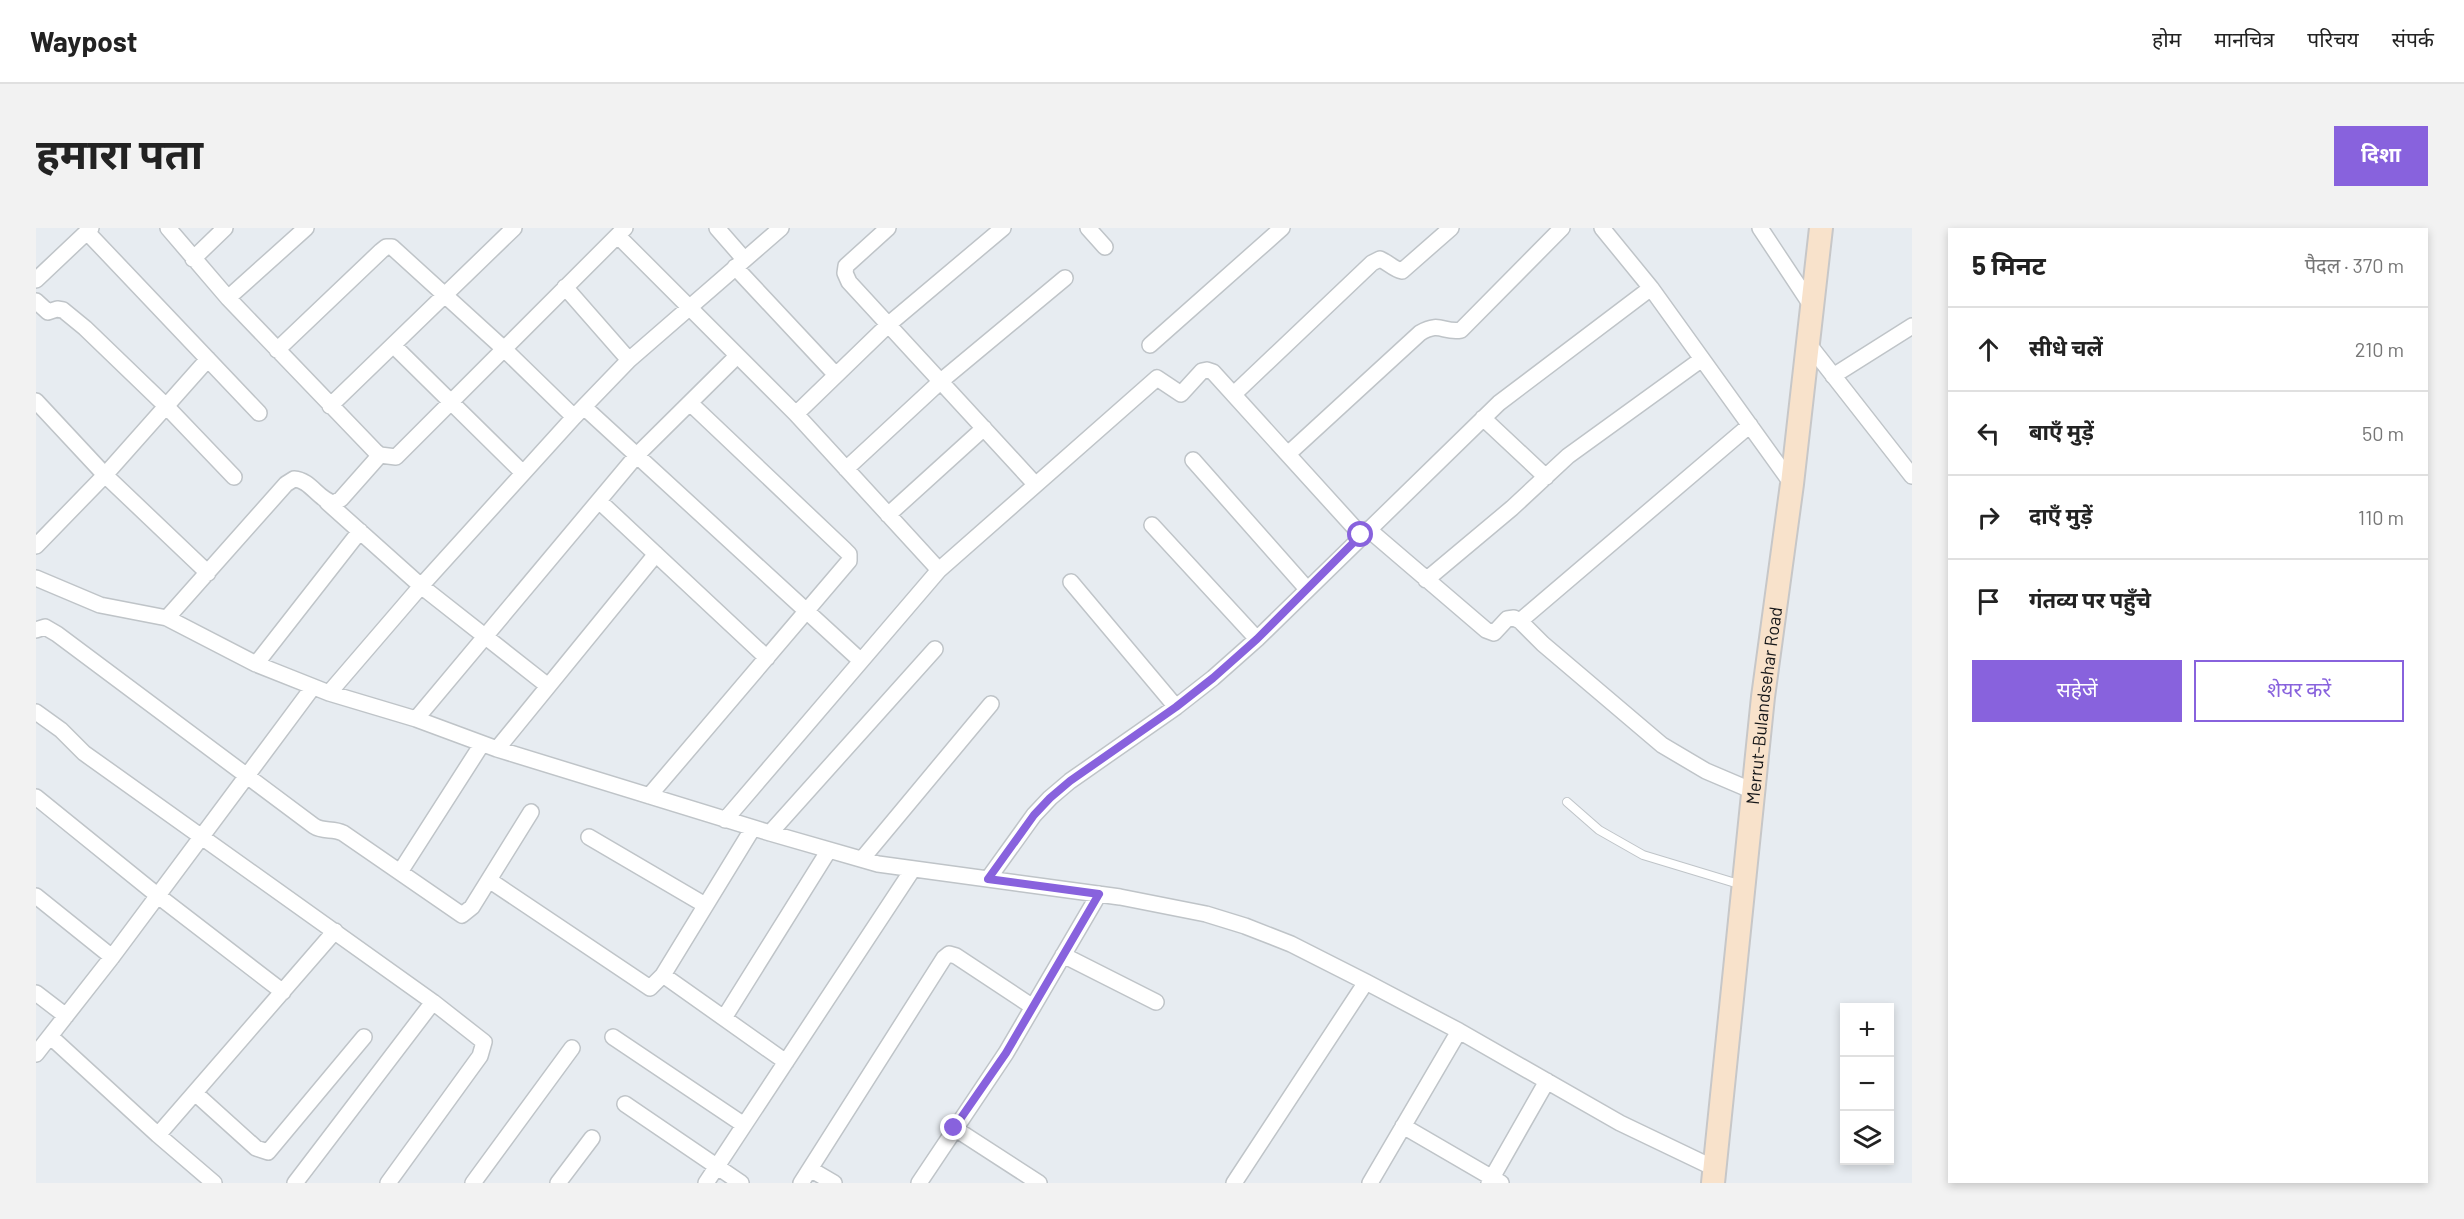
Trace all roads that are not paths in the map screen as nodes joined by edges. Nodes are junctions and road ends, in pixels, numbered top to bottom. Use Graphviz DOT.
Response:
graph roads {
  1 [pos="168,228"];
  2 [pos="225,228"];
  3 [pos="306,228"];
  4 [pos="514,228"];
  5 [pos="717,228"];
  6 [pos="781,228"];
  7 [pos="888,228"];
  8 [pos="1088,228"];
  9 [pos="1282,228"];
  10 [pos="1451,228"];
  11 [pos="1562,228"];
  12 [pos="1602,228"];
  13 [pos="1760,228"];
  14 [pos="1821,228"];
  15 [pos="89,230"];
  16 [pos="996,230"];
  17 [pos="621,232"];
  18 [pos="1105,247"];
  19 [pos="193,259"];
  20 [pos="739,263"];
  21 [pos="1065,278"];
  22 [pos="36,280"];
  23 [pos="565,287"];
  24 [pos="1650,288"];
  25 [pos="444,295"];
  26 [pos="228,298"];
  27 [pos="36,301"];
  28 [pos="1811,304"];
  29 [pos="688,307"];
  30 [pos="889,324"];
  31 [pos="1912,326"];
  32 [pos="1807,342"];
  33 [pos="393,345"];
  34 [pos="1150,345"];
  35 [pos="503,348"];
  36 [pos="277,350"];
  37 [pos="737,356"];
  38 [pos="208,359"];
  39 [pos="1702,359"];
  40 [pos="629,360"];
  41 [pos="836,375"];
  42 [pos="1833,376"];
  43 [pos="941,381"];
  44 [pos="1234,394"];
  45 [pos="36,401"];
  46 [pos="451,403"];
  47 [pos="690,403"];
  48 [pos="330,406"];
  49 [pos="167,407"];
  50 [pos="579,412"];
  51 [pos="259,413"];
  52 [pos="796,414"];
  53 [pos="1483,418"];
  54 [pos="1750,425"];
  55 [pos="984,428"];
  56 [pos="1288,454"];
  57 [pos="381,455"];
  58 [pos="637,455"];
  59 [pos="1193,460"];
  60 [pos="846,469"];
  61 [pos="523,473"];
  62 [pos="105,475"];
  63 [pos="1912,476"];
  64 [pos="234,477"];
  65 [pos="1546,477"];
  66 [pos="1035,484"];
  67 [pos="1792,484"];
  68 [pos="599,501"];
  69 [pos="327,502"];
  70 [pos="888,515"];
  71 [pos="1152,525"];
  72 [pos="360,531"];
  73 [pos="1365,532"];
  74 [pos="36,546"];
  75 [pos="656,554"];
  76 [pos="939,570"];
  77 [pos="208,573"];
  78 [pos="36,578"];
  79 [pos="1426,580"];
  80 [pos="1071,582"];
  81 [pos="421,586"];
  82 [pos="1307,590"];
  83 [pos="807,611"];
  84 [pos="167,618"];
  85 [pos="1521,621"];
  86 [pos="36,630"];
  87 [pos="484,638"];
  88 [pos="1257,639"];
  89 [pos="935,649"];
  90 [pos="767,658"];
  91 [pos="861,661"];
  92 [pos="256,664"];
  93 [pos="548,686"];
  94 [pos="313,687"];
  95 [pos="329,693"];
  96 [pos="991,704"];
  97 [pos="1176,707"];
  98 [pos="36,712"];
  99 [pos="416,719"];
  100 [pos="489,747"];
  101 [pos="247,775"];
  102 [pos="1753,791"];
  103 [pos="649,796"];
  104 [pos="36,797"];
  105 [pos="1567,802"];
  106 [pos="531,812"];
  107 [pos="725,820"];
  108 [pos="753,828"];
  109 [pos="770,833"];
  110 [pos="201,835"];
  111 [pos="589,837"];
  112 [pos="830,850"];
  113 [pos="862,859"];
  114 [pos="913,869"];
  115 [pos="400,872"];
  116 [pos="988,879"];
  117 [pos="489,880"];
  118 [pos="1743,885"];
  119 [pos="1099,894"];
  120 [pos="157,895"];
  121 [pos="36,896"];
  122 [pos="705,905"];
  123 [pos="335,932"];
  124 [pos="1064,955"];
  125 [pos="112,957"];
  126 [pos="663,975"];
  127 [pos="1366,982"];
  128 [pos="283,992"];
  129 [pos="36,993"];
  130 [pos="433,1002"];
  131 [pos="1156,1002"];
  132 [pos="1033,1007"];
  133 [pos="66,1016"];
  134 [pos="724,1018"];
  135 [pos="1459,1031"];
  136 [pos="51,1037"];
  137 [pos="364,1037"];
  138 [pos="613,1037"];
  139 [pos="572,1048"];
  140 [pos="36,1054"];
  141 [pos="786,1062"];
  142 [pos="1547,1081"];
  143 [pos="195,1093"];
  144 [pos="625,1104"];
  145 [pos="744,1125"];
  146 [pos="1403,1126"];
  147 [pos="954,1128"];
  148 [pos="158,1135"];
  149 [pos="592,1138"];
  150 [pos="717,1167"];
  151 [pos="810,1169"];
  152 [pos="1716,1178"];
  153 [pos="1494,1181"];
  154 [pos="214,1183"];
  155 [pos="295,1183"];
  156 [pos="388,1183"];
  157 [pos="473,1183"];
  158 [pos="558,1183"];
  159 [pos="706,1183"];
  160 [pos="741,1183"];
  161 [pos="801,1183"];
  162 [pos="834,1183"];
  163 [pos="919,1183"];
  164 [pos="1039,1183"];
  165 [pos="1234,1183"];
  166 [pos="1370,1183"];
  1 -- 19 [label="street"];
  2 -- 19 [label="street"];
  3 -- 26 [label="street"];
  4 -- 25 [label="street"];
  5 -- 20 [label="street"];
  6 -- 20 [label="street"];
  7 -- 30 [label="street"];
  8 -- 18 [label="street"];
  9 -- 34 [label="street"];
  10 -- 44 [label="street"];
  11 -- 56 [label="street"];
  12 -- 24 [label="street"];
  13 -- 28 [label="street"];
  14 -- 28 [label="main road, Merrut-Bulandsehar Road"];
  15 -- 22 [label="street"];
  15 -- 38 [label="street"];
  16 -- 30 [label="street"];
  17 -- 23 [label="street"];
  17 -- 29 [label="street"];
  19 -- 26 [label="street"];
  20 -- 29 [label="street"];
  20 -- 41 [label="street"];
  21 -- 43 [label="street"];
  23 -- 35 [label="street"];
  23 -- 40 [label="street"];
  24 -- 39 [label="street"];
  24 -- 53 [label="street"];
  25 -- 33 [label="street"];
  25 -- 35 [label="street"];
  25 -- 36 [label="street"];
  26 -- 36 [label="street"];
  27 -- 49 [label="street"];
  28 -- 32 [label="main road, Merrut-Bulandsehar Road"];
  29 -- 37 [label="street"];
  29 -- 40 [label="street"];
  30 -- 41 [label="street"];
  30 -- 43 [label="street"];
  31 -- 42 [label="street"];
  32 -- 42 [label="street"];
  32 -- 67 [label="main road, Merrut-Bulandsehar Road"];
  33 -- 46 [label="street"];
  33 -- 48 [label="street"];
  35 -- 46 [label="street"];
  35 -- 50 [label="street"];
  36 -- 48 [label="street"];
  37 -- 47 [label="street"];
  37 -- 52 [label="street"];
  38 -- 49 [label="street"];
  38 -- 51 [label="street"];
  39 -- 54 [label="street"];
  39 -- 65 [label="street"];
  40 -- 50 [label="street"];
  41 -- 52 [label="street"];
  42 -- 63 [label="street"];
  43 -- 55 [label="street"];
  43 -- 60 [label="street"];
  44 -- 56 [label="street"];
  44 -- 66 [label="street"];
  45 -- 62 [label="street"];
  46 -- 57 [label="street"];
  46 -- 61 [label="street"];
  47 -- 58 [label="street"];
  47 -- 83 [label="street"];
  48 -- 57 [label="street"];
  49 -- 62 [label="street"];
  49 -- 64 [label="street"];
  50 -- 58 [label="street"];
  50 -- 61 [label="street"];
  52 -- 60 [label="street"];
  53 -- 65 [label="street"];
  53 -- 73 [label="street"];
  54 -- 67 [label="street"];
  54 -- 85 [label="street"];
  55 -- 66 [label="street"];
  55 -- 70 [label="street"];
  56 -- 73 [label="street"];
  57 -- 69 [label="street"];
  58 -- 68 [label="street"];
  58 -- 83 [label="street"];
  59 -- 82 [label="street"];
  60 -- 70 [label="street"];
  61 -- 81 [label="street"];
  62 -- 74 [label="street"];
  62 -- 77 [label="street"];
  65 -- 79 [label="street"];
  66 -- 76 [label="street"];
  67 -- 102 [label="main road, Merrut-Bulandsehar Road"];
  68 -- 75 [label="street"];
  68 -- 87 [label="street"];
  69 -- 72 [label="street"];
  69 -- 77 [label="street"];
  70 -- 76 [label="street"];
  71 -- 88 [label="street"];
  72 -- 81 [label="street"];
  72 -- 92 [label="street"];
  73 -- 79 [label="street"];
  73 -- 82 [label="street"];
  75 -- 90 [label="street"];
  75 -- 93 [label="street"];
  76 -- 91 [label="street"];
  77 -- 84 [label="street"];
  78 -- 84 [label="street"];
  79 -- 85 [label="street"];
  80 -- 97 [label="street"];
  81 -- 87 [label="street"];
  81 -- 95 [label="street"];
  82 -- 88 [label="street"];
  83 -- 90 [label="street"];
  83 -- 91 [label="street"];
  84 -- 92 [label="street"];
  85 -- 102 [label="street"];
  86 -- 101 [label="street"];
  87 -- 93 [label="street"];
  87 -- 99 [label="street"];
  88 -- 97 [label="street"];
  89 -- 109 [label="street"];
  90 -- 103 [label="street"];
  91 -- 107 [label="street"];
  92 -- 94 [label="street"];
  93 -- 100 [label="street"];
  94 -- 95 [label="street"];
  94 -- 101 [label="street"];
  95 -- 99 [label="street"];
  96 -- 113 [label="street"];
  97 -- 116 [label="street"];
  98 -- 110 [label="street"];
  99 -- 100 [label="street"];
  100 -- 103 [label="street"];
  100 -- 115 [label="street"];
  101 -- 110 [label="street"];
  101 -- 115 [label="street"];
  102 -- 118 [label="main road, Merrut-Bulandsehar Road"];
  103 -- 107 [label="street"];
  104 -- 120 [label="street"];
  105 -- 118 [label="lane"];
  106 -- 117 [label="street"];
  107 -- 108 [label="street"];
  108 -- 109 [label="street"];
  108 -- 122 [label="street"];
  109 -- 112 [label="street"];
  110 -- 120 [label="street"];
  110 -- 123 [label="street"];
  111 -- 122 [label="street"];
  112 -- 113 [label="street"];
  112 -- 134 [label="street"];
  113 -- 114 [label="street"];
  114 -- 116 [label="street"];
  114 -- 141 [label="street"];
  115 -- 117 [label="street"];
  116 -- 119 [label="street"];
  117 -- 126 [label="street"];
  118 -- 152 [label="main road, Merrut-Bulandsehar Road"];
  119 -- 124 [label="street"];
  119 -- 127 [label="street"];
  120 -- 125 [label="street"];
  120 -- 128 [label="street"];
  121 -- 125 [label="street"];
  122 -- 126 [label="street"];
  123 -- 128 [label="street"];
  123 -- 130 [label="street"];
  124 -- 131 [label="street"];
  124 -- 132 [label="street"];
  125 -- 133 [label="street"];
  126 -- 134 [label="street"];
  127 -- 135 [label="street"];
  127 -- 165 [label="street"];
  128 -- 143 [label="street"];
  129 -- 133 [label="street"];
  130 -- 155 [label="street"];
  130 -- 156 [label="street"];
  132 -- 147 [label="street"];
  132 -- 151 [label="street"];
  133 -- 136 [label="street"];
  134 -- 141 [label="street"];
  135 -- 142 [label="street"];
  135 -- 146 [label="street"];
  136 -- 140 [label="street"];
  136 -- 148 [label="street"];
  137 -- 143 [label="street"];
  138 -- 145 [label="street"];
  139 -- 157 [label="street"];
  141 -- 145 [label="street"];
  142 -- 152 [label="street"];
  142 -- 153 [label="street"];
  143 -- 148 [label="street"];
  144 -- 150 [label="street"];
  145 -- 150 [label="street"];
  146 -- 153 [label="street"];
  146 -- 166 [label="street"];
  147 -- 163 [label="street"];
  147 -- 164 [label="street"];
  148 -- 154 [label="street"];
  149 -- 158 [label="street"];
  150 -- 159 [label="street"];
  150 -- 160 [label="street"];
  151 -- 161 [label="street"];
  151 -- 162 [label="street"];
}
